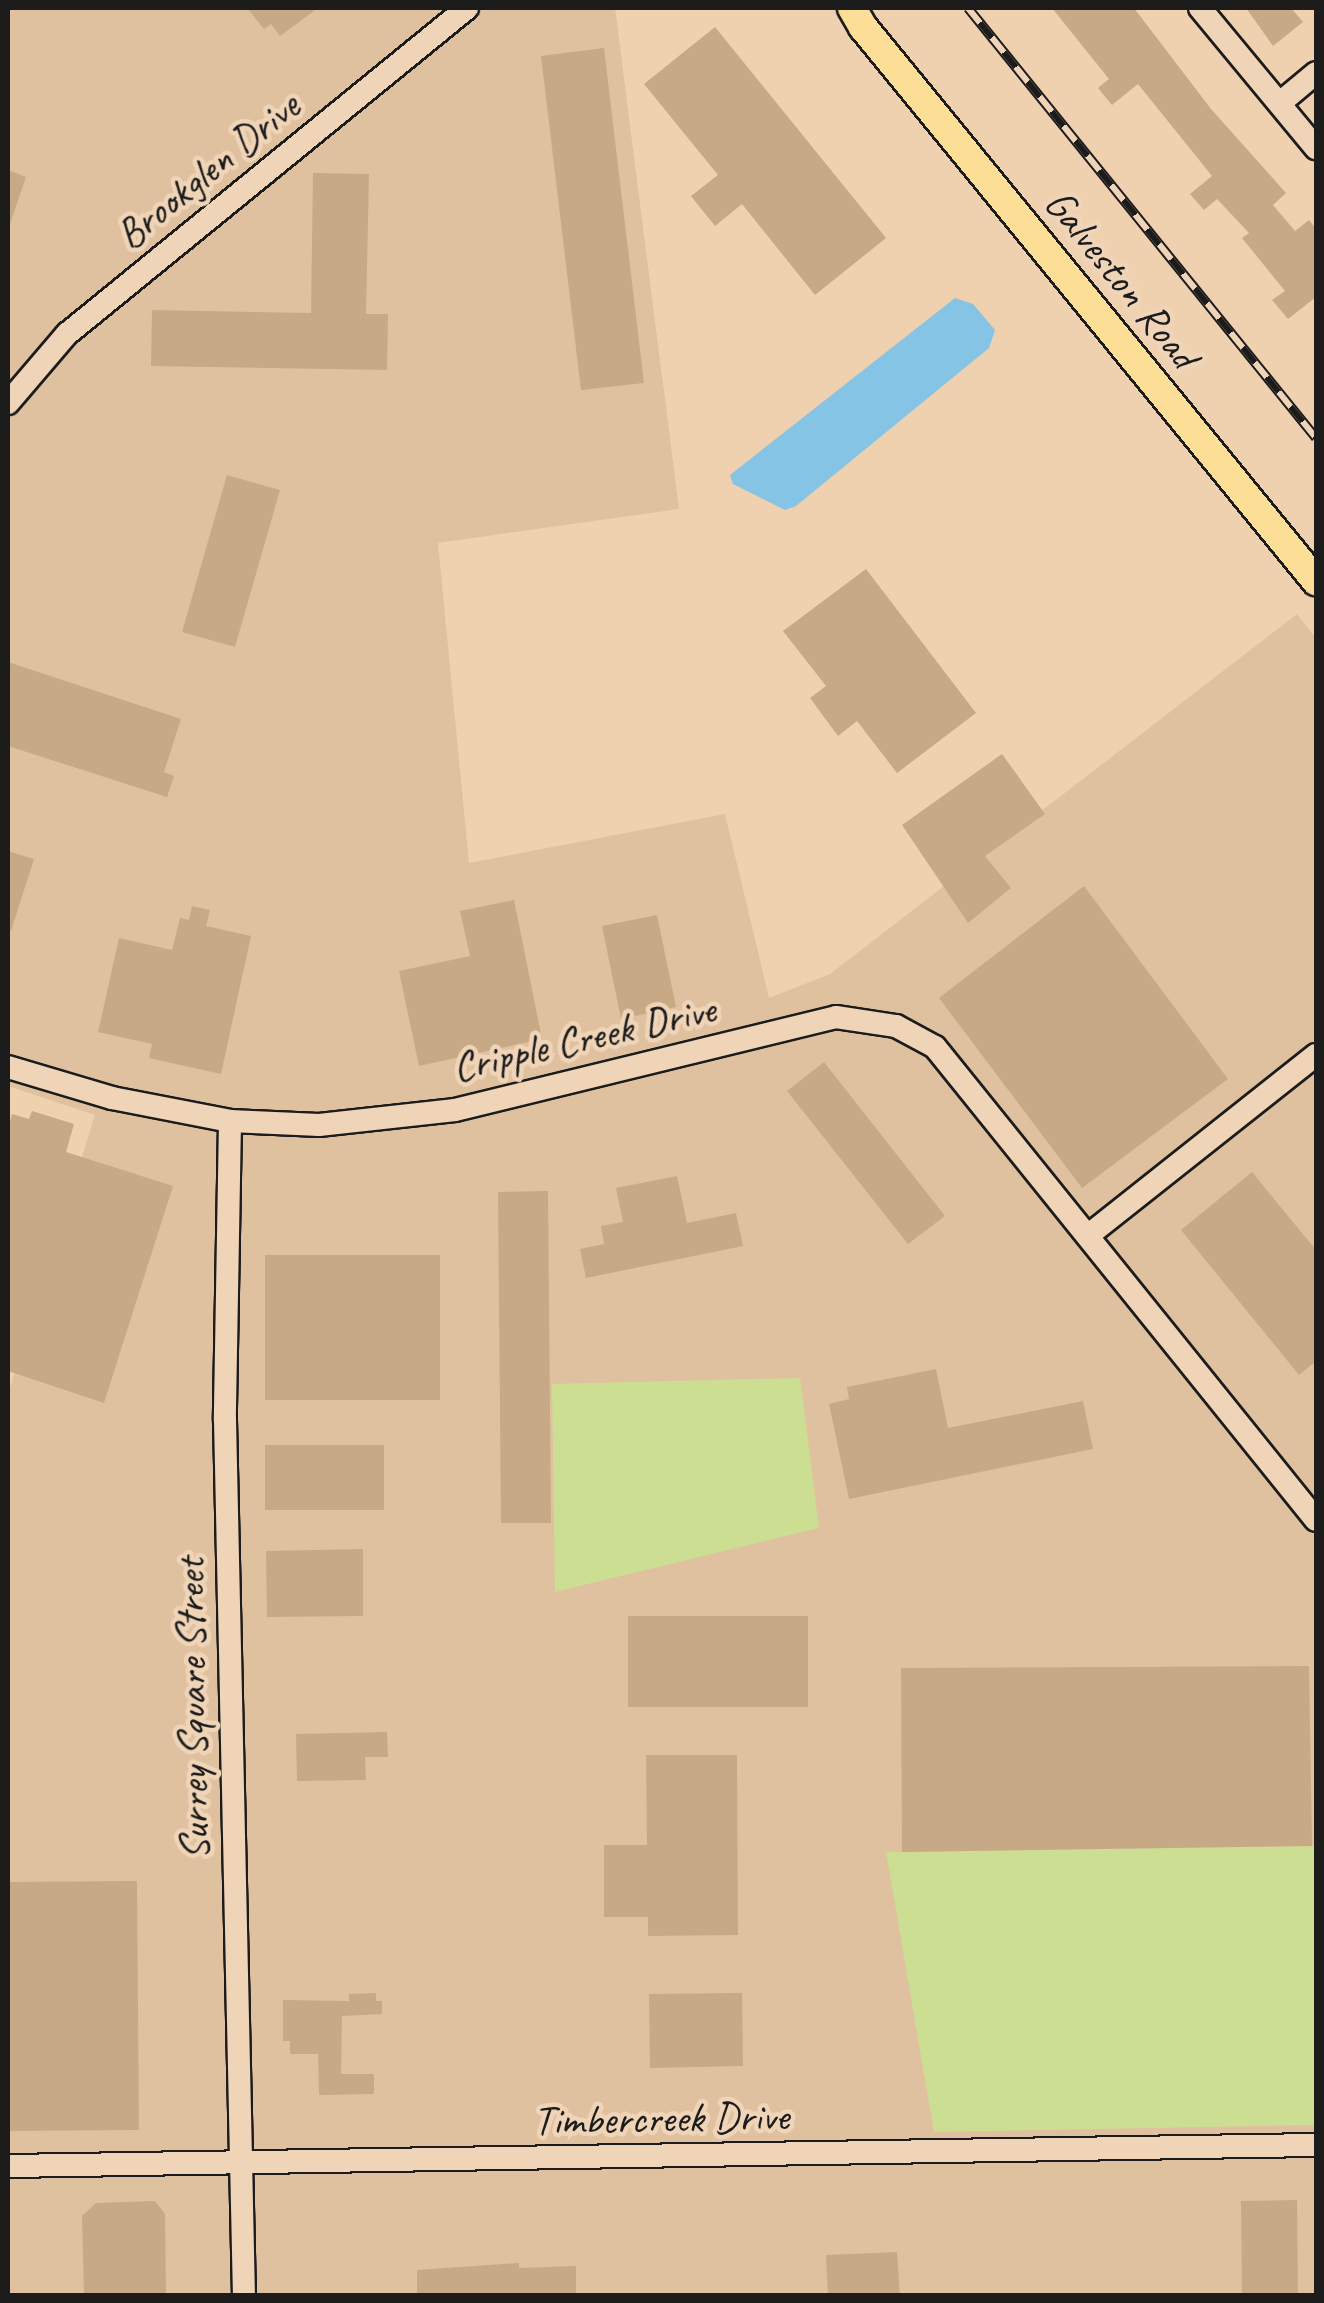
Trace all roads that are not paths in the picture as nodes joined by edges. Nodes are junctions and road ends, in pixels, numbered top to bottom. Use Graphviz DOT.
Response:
graph roads {
  1 [pos="467,8"];
  2 [pos="836,8"];
  3 [pos="1200,8"];
  4 [pos="857,17"];
  5 [pos="1316,73"];
  6 [pos="1280,103"];
  7 [pos="1316,148"];
  8 [pos="8,403"];
  9 [pos="1316,581"];
  10 [pos="1316,1054"];
  11 [pos="8,1066"];
  12 [pos="230,1122"];
  13 [pos="1090,1234"];
  14 [pos="1316,1520"];
  15 [pos="1316,2145"];
  16 [pos="240,2164"];
  17 [pos="8,2166"];
  18 [pos="244,2296"];
  1 -- 8 [label="street, Brookglen Drive"];
  2 -- 4 [label="main road, Galveston Road"];
  3 -- 6 [label="street"];
  4 -- 9 [label="main road, Galveston Road"];
  5 -- 6 [label="street"];
  6 -- 7 [label="street"];
  10 -- 13 [label="street"];
  11 -- 12 [label="street, Cripple Creek Drive"];
  12 -- 13 [label="street, Cripple Creek Drive"];
  12 -- 16 [label="street, Surrey Square Street"];
  13 -- 14 [label="street, Cripple Creek Drive"];
  15 -- 16 [label="street, Timbercreek Drive"];
  16 -- 17 [label="street, Timbercreek Drive"];
  16 -- 18 [label="street, Surrey Square Street"];
}
